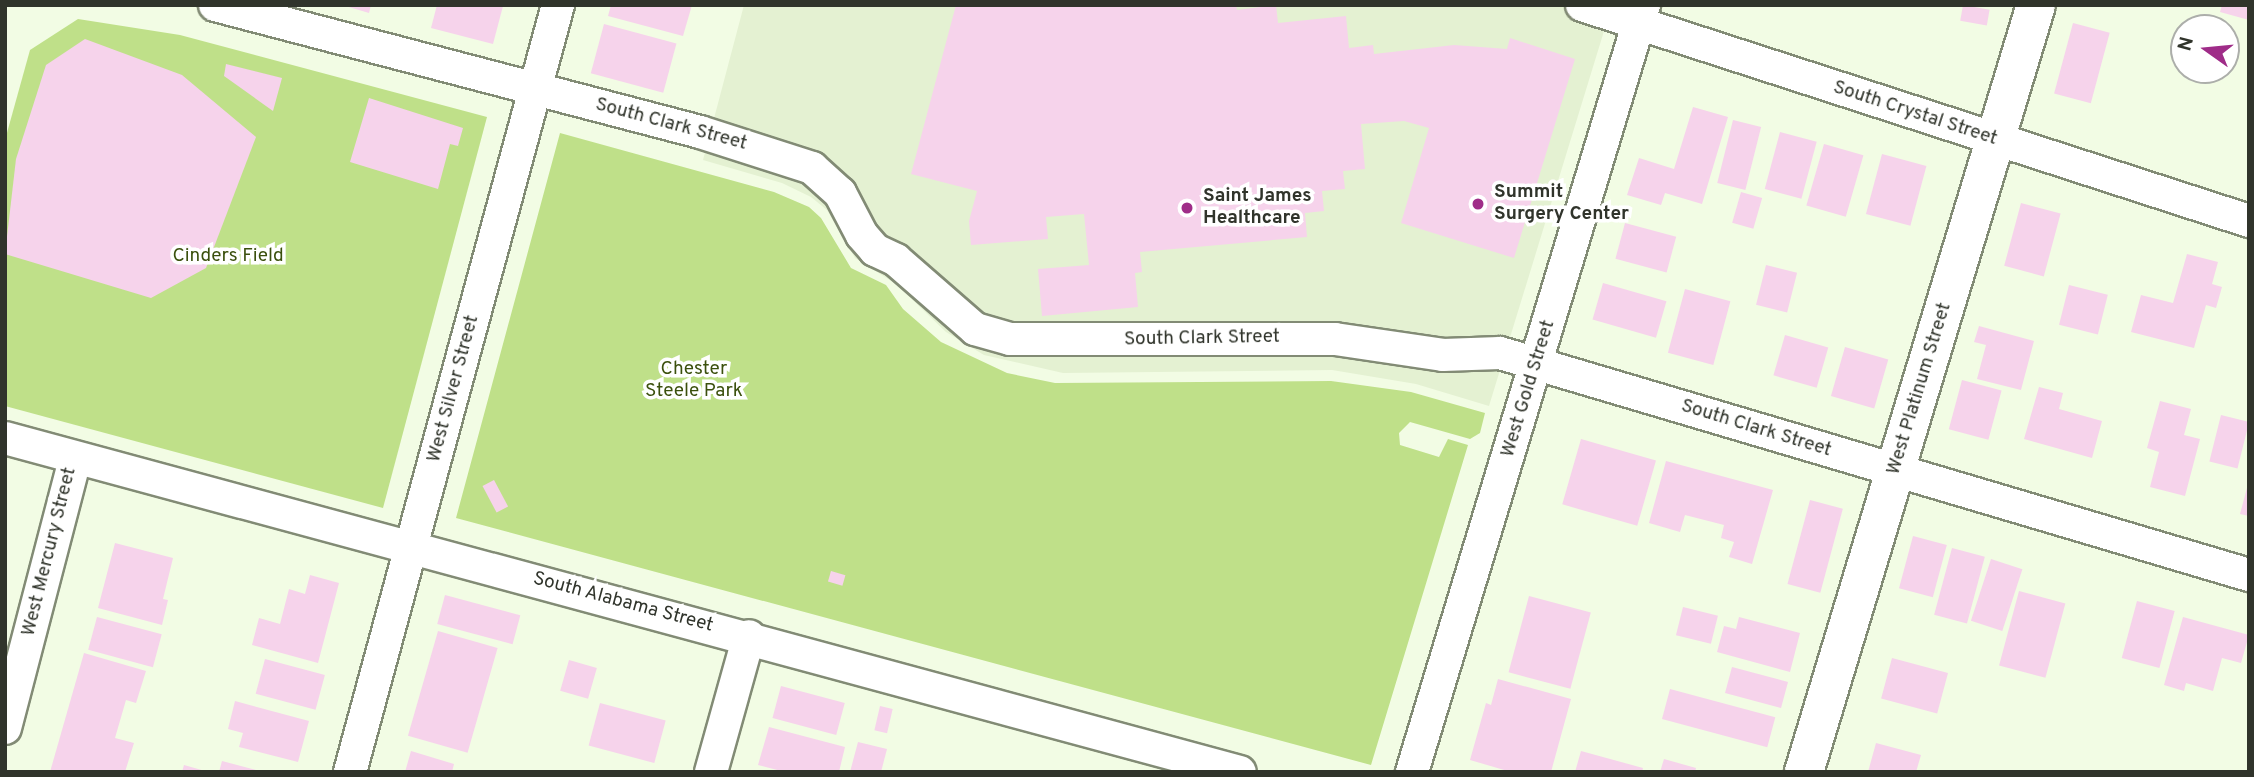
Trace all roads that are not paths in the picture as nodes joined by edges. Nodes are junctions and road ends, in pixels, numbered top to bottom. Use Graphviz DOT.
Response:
graph roads {
  1 [pos="215,5"];
  2 [pos="558,5"];
  3 [pos="1583,5"];
  4 [pos="2036,5"];
  5 [pos="1641,14"];
  6 [pos="534,90"];
  7 [pos="1997,141"];
  8 [pos="2249,221"];
  9 [pos="1537,363"];
  10 [pos="5,438"];
  11 [pos="75,458"];
  12 [pos="1895,470"];
  13 [pos="412,546"];
  14 [pos="2249,575"];
  15 [pos="749,636"];
  16 [pos="5,728"];
  17 [pos="351,772"];
  18 [pos="711,772"];
  19 [pos="1240,772"];
  20 [pos="1412,772"];
  21 [pos="1804,772"];
  1 -- 6 [label="street, South Clark Street"];
  2 -- 6 [label="street, West Silver Street"];
  3 -- 5 [label="street, South Crystal Street"];
  4 -- 7 [label="street, West Platinum Street"];
  5 -- 7 [label="street, South Crystal Street"];
  5 -- 9 [label="street, West Gold Street"];
  6 -- 9 [label="street, South Clark Street"];
  6 -- 13 [label="street, West Silver Street"];
  7 -- 8 [label="street, South Crystal Street"];
  7 -- 12 [label="street, West Platinum Street"];
  9 -- 12 [label="street, South Clark Street"];
  9 -- 20 [label="street, West Gold Street"];
  10 -- 11 [label="street, South Alabama Street"];
  11 -- 13 [label="street, South Alabama Street"];
  11 -- 16 [label="street, West Mercury Street"];
  12 -- 14 [label="street, South Clark Street"];
  12 -- 21 [label="street, West Platinum Street"];
  13 -- 15 [label="street, South Alabama Street"];
  13 -- 17 [label="street, West Silver Street"];
  15 -- 18 [label="street"];
  15 -- 19 [label="street, South Alabama Street"];
}
